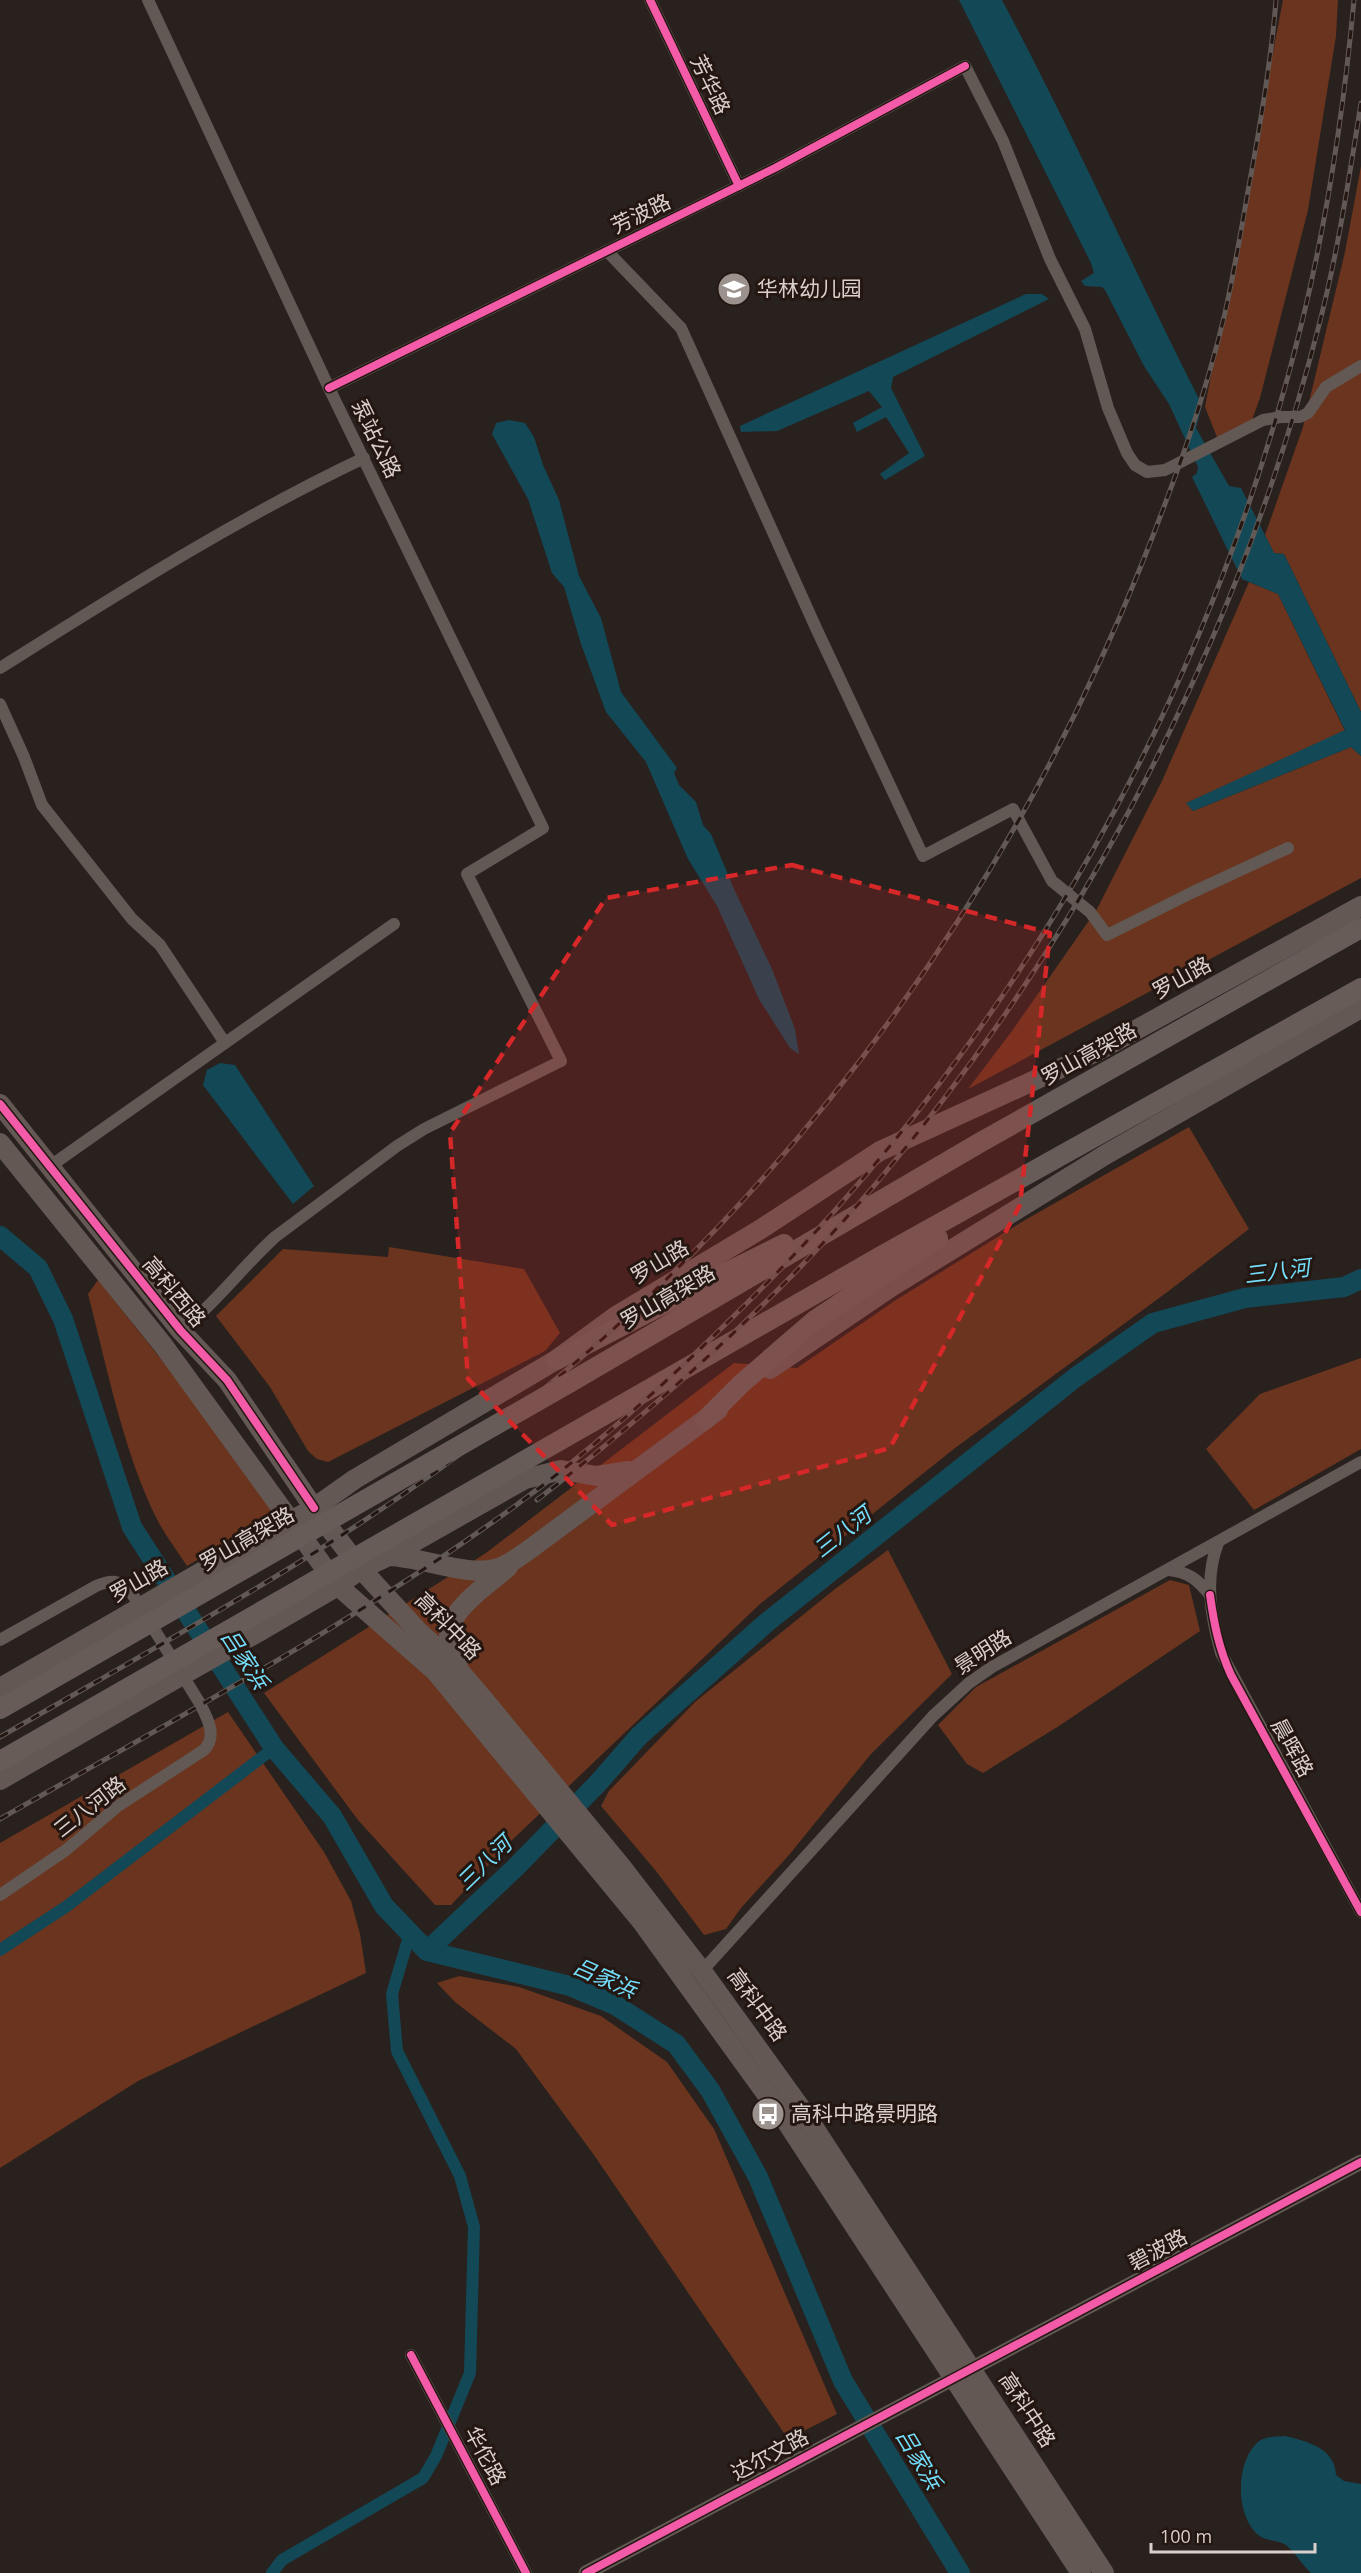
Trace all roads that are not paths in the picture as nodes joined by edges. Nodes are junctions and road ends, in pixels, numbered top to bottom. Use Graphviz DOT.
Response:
graph roads {
  1 [pos="148,0"];
  2 [pos="650,0"];
  3 [pos="739,186"];
  4 [pos="607,251"];
  5 [pos="1361,366"];
  6 [pos="329,388"];
  7 [pos="364,458"];
  8 [pos="0,668"];
  9 [pos="0,704"];
  10 [pos="1288,848"];
  11 [pos="1361,906"];
  12 [pos="394,924"];
  13 [pos="1361,928"];
  14 [pos="1361,988"];
  15 [pos="1361,1008"];
  16 [pos="225,1043"];
  17 [pos="0,1104"];
  18 [pos="981,1142"];
  19 [pos="0,1143"];
  20 [pos="49,1167"];
  21 [pos="1004,1189"];
  22 [pos="181,1330"];
  23 [pos="556,1360"];
  24 [pos="705,1420"];
  25 [pos="1361,1462"];
  26 [pos="638,1468"];
  27 [pos="314,1508"];
  28 [pos="290,1520"];
  29 [pos="1218,1543"];
  30 [pos="526,1552"];
  31 [pos="389,1556"];
  32 [pos="361,1569"];
  33 [pos="1169,1570"];
  34 [pos="337,1585"];
  35 [pos="1210,1595"];
  36 [pos="0,1640"];
  37 [pos="460,1672"];
  38 [pos="0,1688"];
  39 [pos="0,1709"];
  40 [pos="0,1761"];
  41 [pos="0,1780"];
  42 [pos="556,1802"];
  43 [pos="579,1829"];
  44 [pos="0,1895"];
  45 [pos="1361,1912"];
  46 [pos="702,1971"];
  47 [pos="1361,2162"];
  48 [pos="1361,2170"];
  49 [pos="411,2355"];
  50 [pos="966,2377"];
  51 [pos="826,2451"];
  52 [pos="526,2573"];
  53 [pos="586,2573"];
  54 [pos="607,2573"];
  55 [pos="1081,2573"];
  56 [pos="1104,2573"];
  1 -- 6 [label="street, 泵站公路"];
  2 -- 3 [label="street, 芳华路"];
  3 -- 4 [label="street, 芳波路"];
  3 -- 5 [label="street, 芳波路"];
  4 -- 6 [label="street, 芳波路"];
  4 -- 10 [label="street"];
  6 -- 7 [label="street, 泵站公路"];
  7 -- 8 [label="street"];
  7 -- 22 [label="street, 泵站公路"];
  9 -- 16 [label="street"];
  11 -- 23 [label="main road, 罗山路"];
  12 -- 16 [label="street"];
  13 -- 18 [label="highway, 罗山高架路"];
  14 -- 21 [label="highway"];
  15 -- 24 [label="main road"];
  16 -- 20 [label="street"];
  17 -- 20 [label="main road, 高科西路"];
  18 -- 23 [label="highway"];
  18 -- 39 [label="highway, 罗山高架路, bridge"];
  19 -- 28 [label="main road, 高科西路"];
  20 -- 22 [label="main road, 高科西路"];
  21 -- 24 [label="highway"];
  21 -- 40 [label="highway, bridge"];
  22 -- 27 [label="main road, 高科西路"];
  23 -- 27 [label="main road, 罗山路"];
  24 -- 26 [label="main road"];
  25 -- 29 [label="street, 景明路"];
  26 -- 30 [label="main road"];
  26 -- 31 [label="main road"];
  27 -- 28 [label="main road, 罗山路"];
  27 -- 32 [label="main road, 高科中路"];
  28 -- 34 [label="main road, 高科中路"];
  28 -- 38 [label="main road, 罗山路, bridge"];
  29 -- 33 [label="street, 景明路"];
  29 -- 35 [label="street, 晨晖路"];
  30 -- 31 [label="main road"];
  30 -- 37 [label="main road"];
  31 -- 32 [label="main road"];
  32 -- 34 [label="main road"];
  32 -- 37 [label="main road, 高科中路"];
  33 -- 35 [label="street"];
  33 -- 46 [label="street, 景明路"];
  34 -- 41 [label="main road, bridge"];
  34 -- 42 [label="main road, 高科中路"];
  35 -- 45 [label="street, 晨晖路"];
  36 -- 44 [label="street, 三八河路"];
  37 -- 42 [label="main road, 高科中路"];
  42 -- 43 [label="main road, 高科中路"];
  43 -- 46 [label="main road, 高科中路"];
  43 -- 50 [label="main road, 高科中路"];
  46 -- 50 [label="main road, 高科中路"];
  47 -- 50 [label="street, 碧波路"];
  48 -- 50 [label="street, 碧波路"];
  49 -- 52 [label="street, 华佗路"];
  50 -- 51 [label="street, 达尔文路"];
  50 -- 55 [label="main road, 高科中路"];
  50 -- 56 [label="main road, 高科中路"];
  51 -- 53 [label="street, 达尔文路"];
  51 -- 54 [label="street, 达尔文路"];
}
